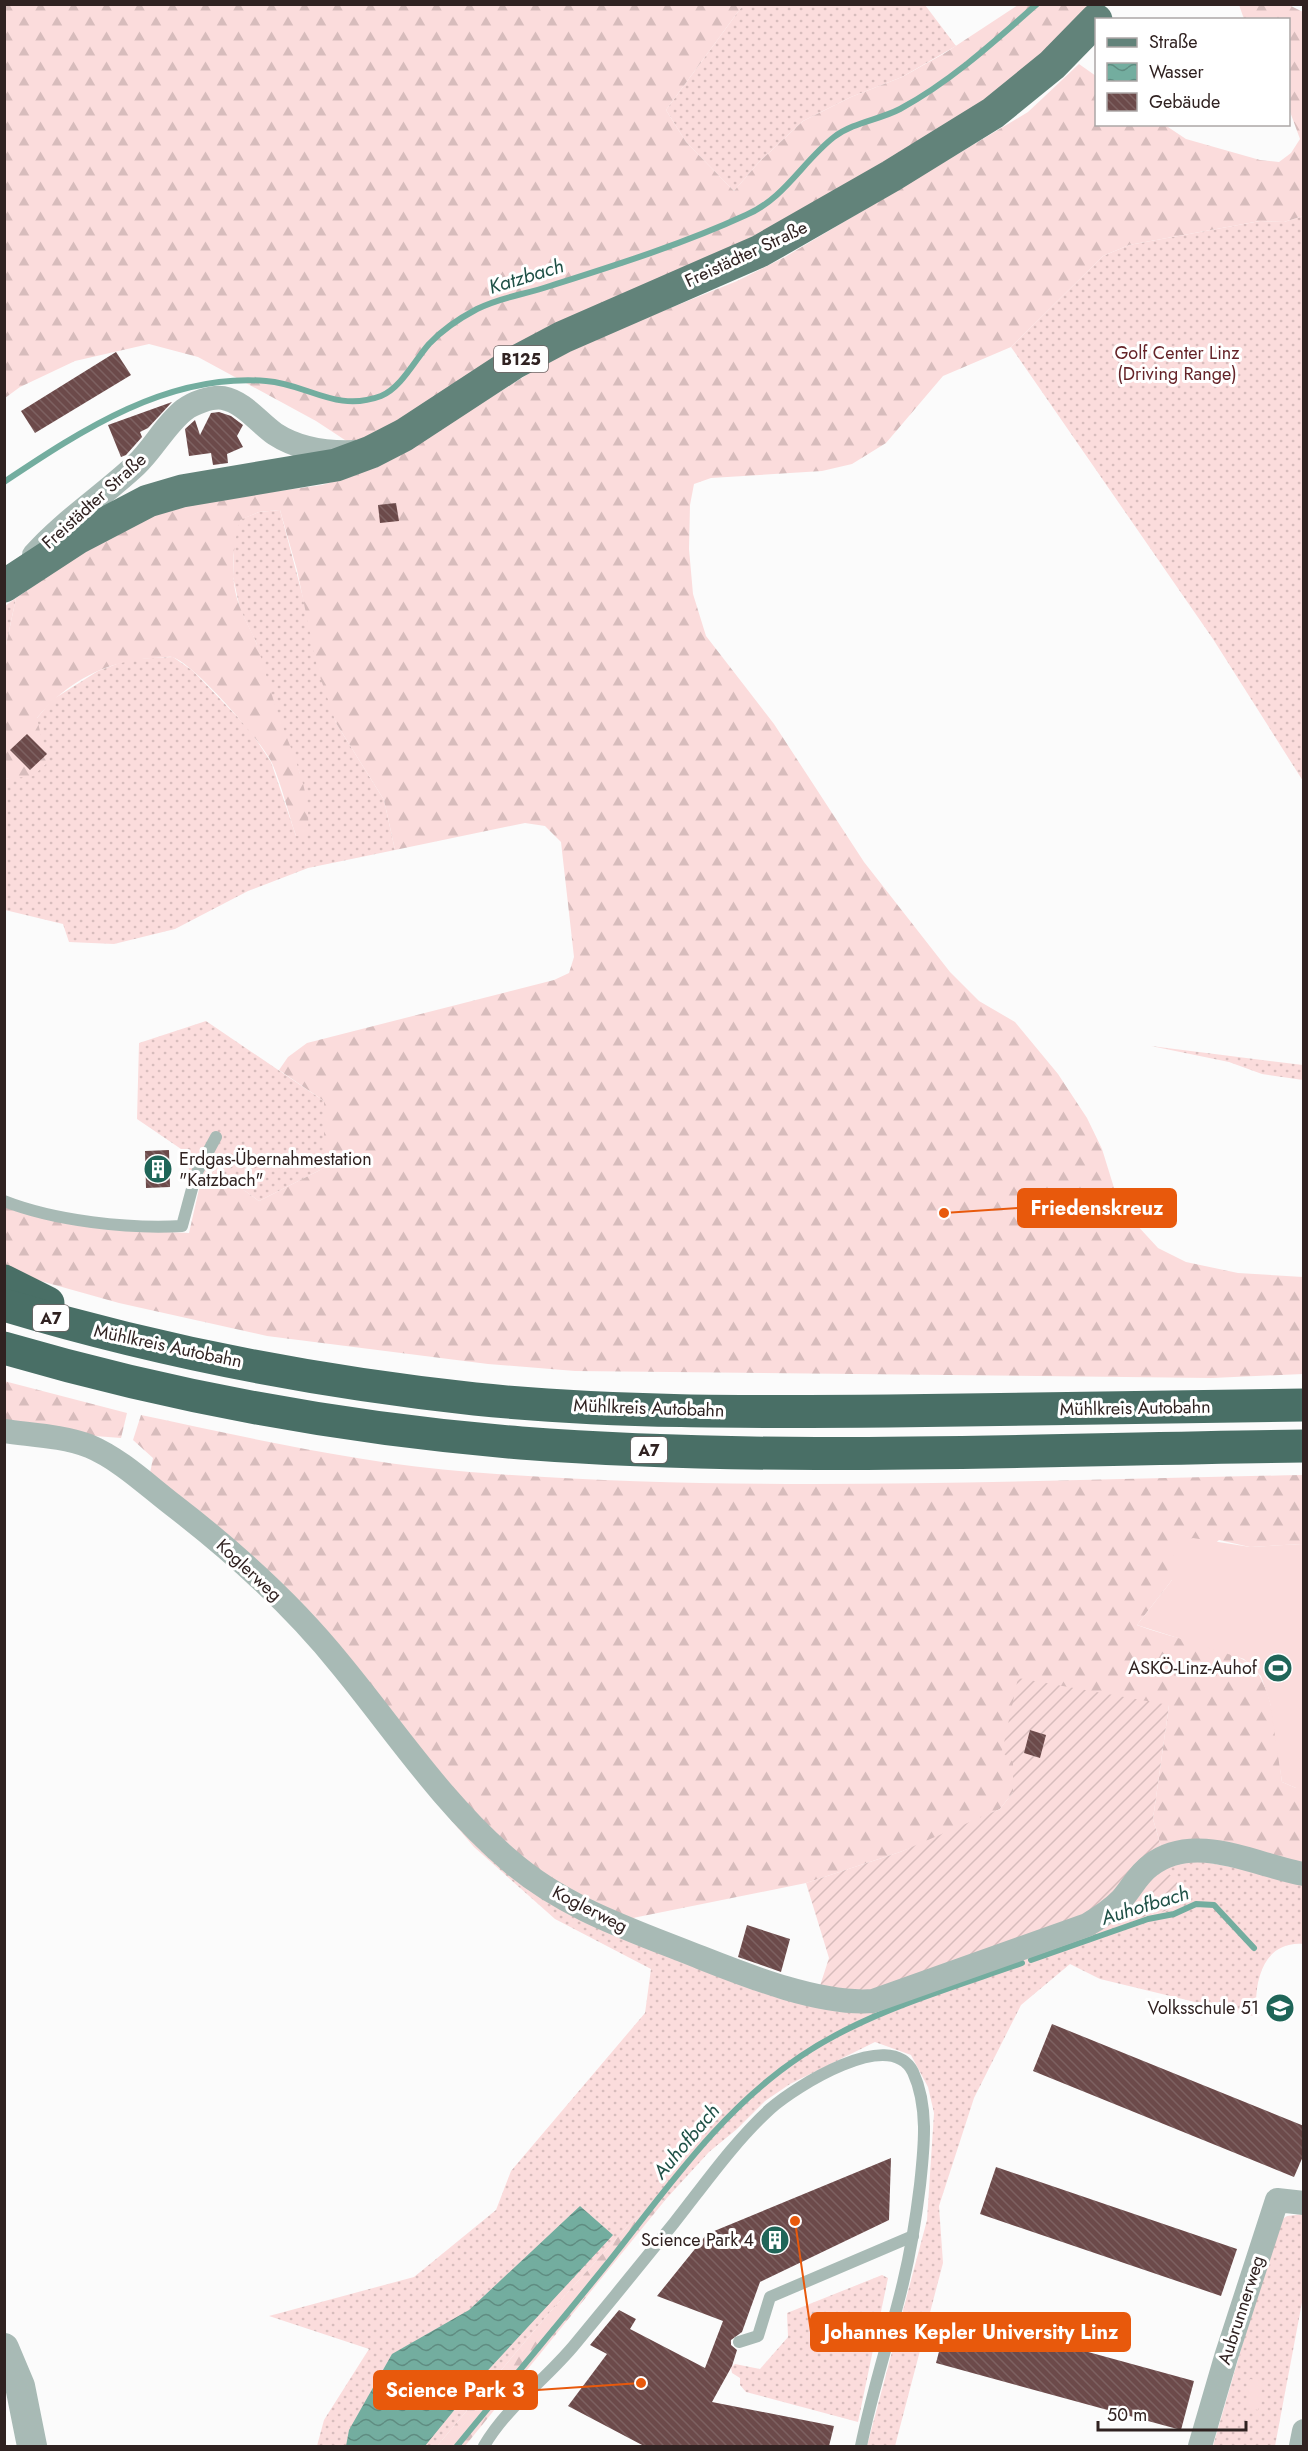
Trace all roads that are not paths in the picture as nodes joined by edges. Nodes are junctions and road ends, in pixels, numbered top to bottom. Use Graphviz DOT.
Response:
graph roads {
  1 [pos="1110,4"];
  2 [pos="1099,18"];
  3 [pos="1095,22"];
  4 [pos="371,452"];
  5 [pos="7,584"];
  6 [pos="216,1137"];
  7 [pos="4,1200"];
  8 [pos="4,1281"];
  9 [pos="4,1305"];
  10 [pos="97,1331"];
  11 [pos="4,1348"];
  12 [pos="1304,1405"];
  13 [pos="4,1431"];
  14 [pos="1304,1446"];
  15 [pos="1304,1874"];
  16 [pos="1304,2203"];
  17 [pos="913,2236"];
  18 [pos="739,2342"];
  19 [pos="4,2348"];
  20 [pos="1304,2432"];
  21 [pos="32,2446"];
  22 [pos="484,2446"];
  23 [pos="861,2446"];
  24 [pos="1200,2446"];
  25 [pos="1301,2446"];
  1 -- 2 [label="main road, Freistädter Straße / B125"];
  3 -- 4 [label="main road, Freistädter Straße / B125"];
  4 -- 5 [label="main road, Freistädter Straße / B125"];
  4 -- 5 [label="street, Freistädter Straße"];
  6 -- 7 [label="lane"];
  8 -- 10 [label="highway"];
  9 -- 10 [label="highway, Mühlkreis Autobahn / A7"];
  10 -- 12 [label="highway, Mühlkreis Autobahn / A7"];
  11 -- 14 [label="highway, A7"];
  13 -- 15 [label="street, Koglerweg"];
  16 -- 24 [label="street, Aubrunnerweg"];
  17 -- 18 [label="lane"];
  17 -- 22 [label="lane"];
  17 -- 23 [label="lane"];
  19 -- 21 [label="street"];
  20 -- 25 [label="street"];
}
